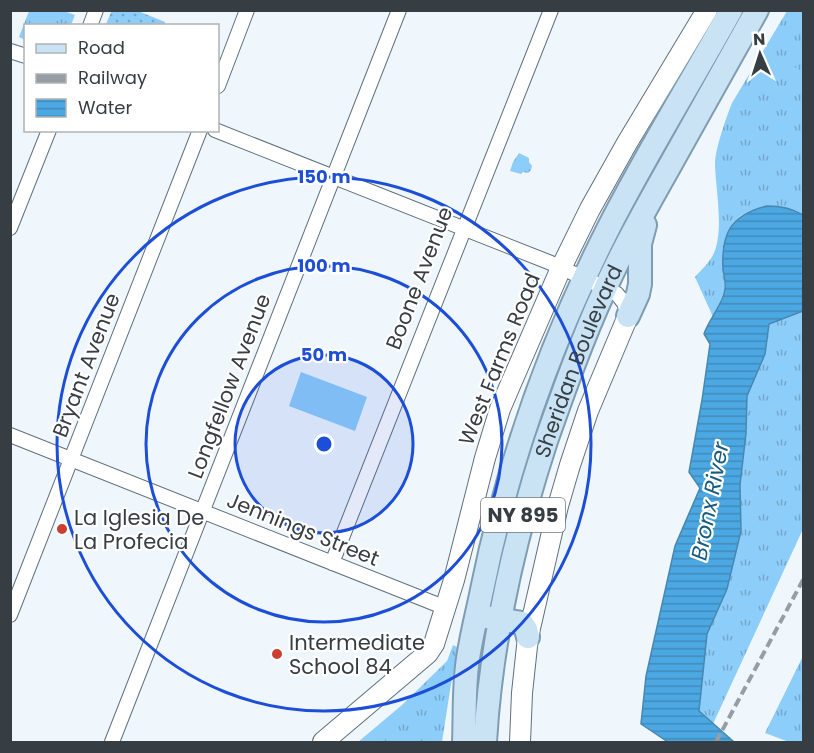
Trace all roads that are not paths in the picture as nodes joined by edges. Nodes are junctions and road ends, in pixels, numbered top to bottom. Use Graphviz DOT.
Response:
graph roads {
  1 [pos="247,10"];
  2 [pos="399,10"];
  3 [pos="550,10"];
  4 [pos="707,10"];
  5 [pos="731,10"];
  6 [pos="757,10"];
  7 [pos="219,83"];
  8 [pos="48,132"];
  9 [pos="199,132"];
  10 [pos="219,132"];
  11 [pos="333,177"];
  12 [pos="651,200"];
  13 [pos="10,228"];
  14 [pos="464,228"];
  15 [pos="561,268"];
  16 [pos="584,279"];
  17 [pos="605,288"];
  18 [pos="628,316"];
  19 [pos="10,435"];
  20 [pos="71,459"];
  21 [pos="202,512"];
  22 [pos="332,563"];
  23 [pos="446,608"];
  24 [pos="10,615"];
  25 [pos="477,615"];
  26 [pos="500,619"];
  27 [pos="528,637"];
  28 [pos="467,666"];
  29 [pos="332,739"];
  30 [pos="112,742"];
  31 [pos="451,742"];
  32 [pos="464,742"];
  33 [pos="485,742"];
  34 [pos="520,742"];
  1 -- 7 [label="street"];
  2 -- 11 [label="street, Longfellow Avenue"];
  3 -- 14 [label="street, Boone Avenue"];
  4 -- 15 [label="street, West Farms Road"];
  5 -- 16 [label="main road, Sheridan Boulevard / NY 895"];
  6 -- 12 [label="main road, Sheridan Boulevard / NY 895"];
  8 -- 13 [label="street"];
  9 -- 20 [label="street, Bryant Avenue"];
  10 -- 11 [label="street"];
  11 -- 14 [label="street"];
  11 -- 21 [label="street, Longfellow Avenue"];
  12 -- 17 [label="main road, Sheridan Boulevard / NY 895"];
  12 -- 18 [label="main road"];
  14 -- 15 [label="street"];
  14 -- 22 [label="street, Boone Avenue"];
  15 -- 16 [label="street"];
  15 -- 23 [label="street, West Farms Road"];
  16 -- 17 [label="street"];
  16 -- 25 [label="main road, Sheridan Boulevard / NY 895"];
  17 -- 18 [label="street"];
  17 -- 26 [label="main road, Sheridan Boulevard / NY 895"];
  18 -- 27 [label="street"];
  19 -- 20 [label="street, Jennings Street"];
  20 -- 21 [label="street, Jennings Street"];
  20 -- 24 [label="street, Bryant Avenue"];
  21 -- 22 [label="street, Jennings Street"];
  21 -- 30 [label="street, Longfellow Avenue"];
  22 -- 23 [label="street, Jennings Street"];
  23 -- 29 [label="street, West Farms Road"];
  25 -- 26 [label="main road"];
  25 -- 28 [label="main road, Sheridan Boulevard / NY 895"];
  26 -- 27 [label="main road"];
  26 -- 33 [label="main road, Sheridan Boulevard / NY 895"];
  27 -- 34 [label="street"];
  28 -- 31 [label="main road"];
  28 -- 32 [label="main road, Sheridan Boulevard / NY 895"];
}
